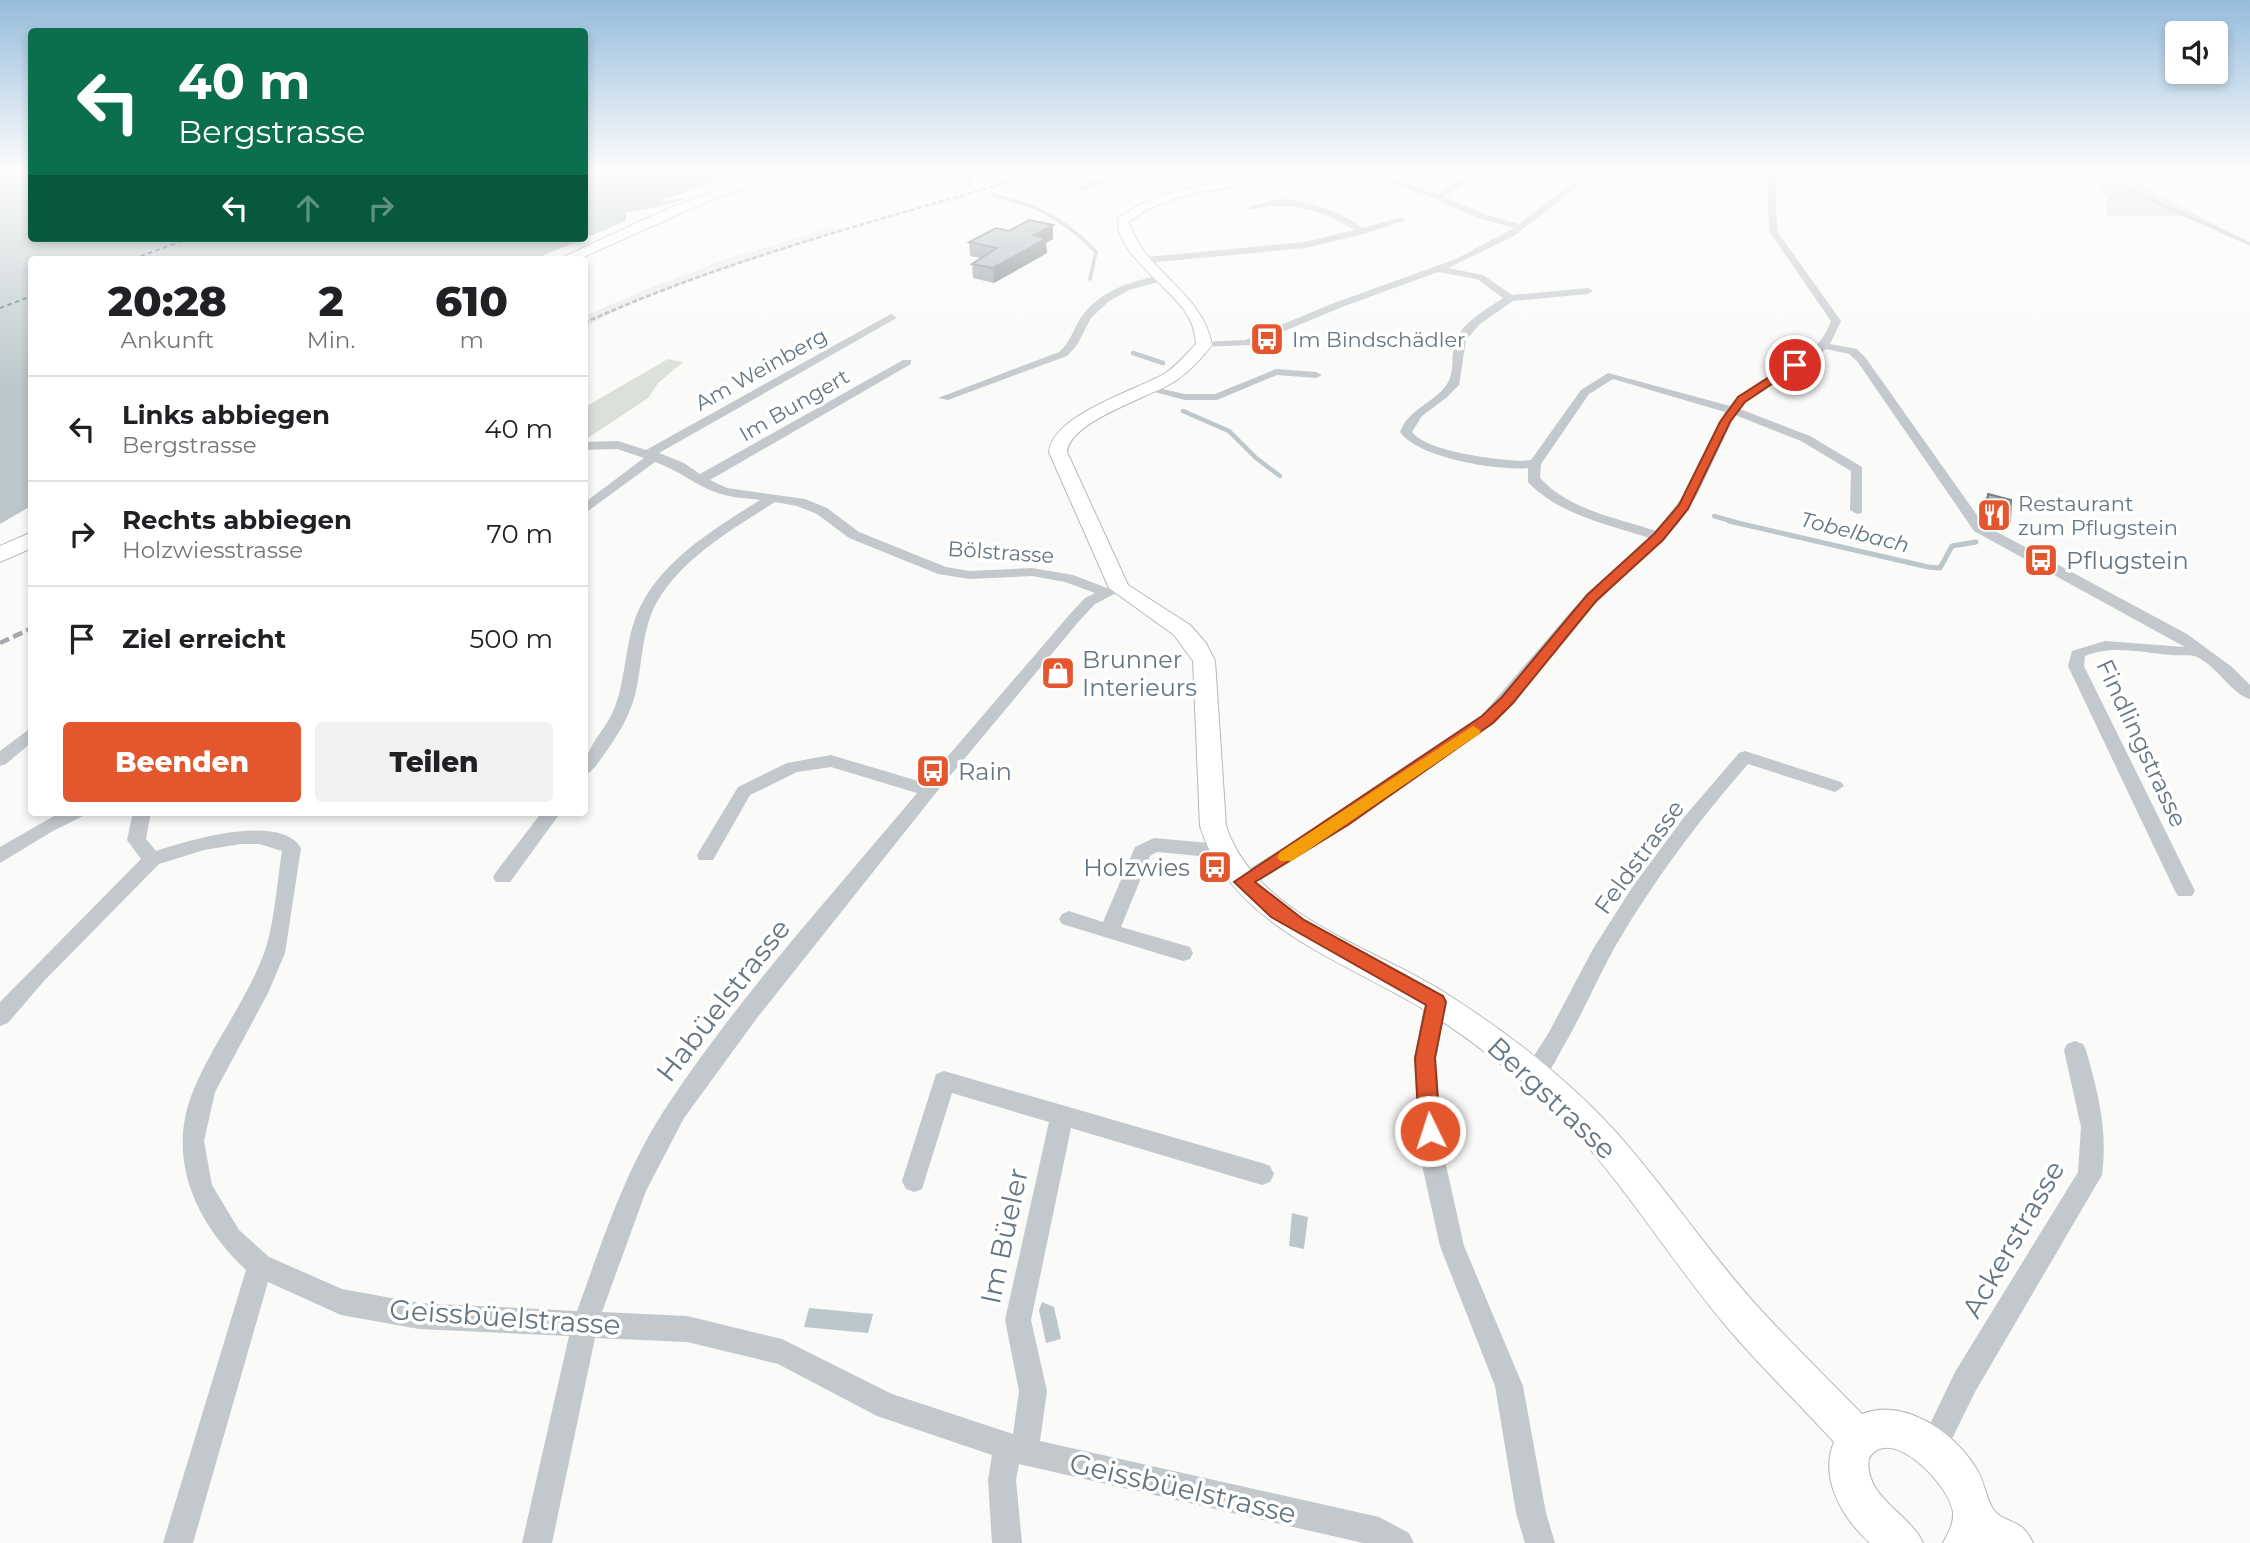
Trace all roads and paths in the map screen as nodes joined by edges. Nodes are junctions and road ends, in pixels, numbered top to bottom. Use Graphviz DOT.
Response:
graph roads {
  1 [pos="602,243"];
  2 [pos="1132,243"];
  3 [pos="1304,243"];
  4 [pos="1494,243"];
  5 [pos="1781,243"];
  6 [pos="574,256"];
  7 [pos="1147,260"];
  8 [pos="1439,269"];
  9 [pos="1162,278"];
  10 [pos="1588,291"];
  11 [pos="1510,298"];
  12 [pos="891,317"];
  13 [pos="1204,345"];
  14 [pos="1825,346"];
  15 [pos="907,362"];
  16 [pos="1316,374"];
  17 [pos="1144,392"];
  18 [pos="944,398"];
  19 [pos="1733,412"];
  20 [pos="588,446"];
  21 [pos="652,455"];
  22 [pos="1535,464"];
  23 [pos="700,480"];
  24 [pos="771,499"];
  25 [pos="588,507"];
  26 [pos="1857,510"];
  27 [pos="1659,537"];
  28 [pos="28,541"];
  29 [pos="0,555"];
  30 [pos="1112,590"];
  31 [pos="2202,651"];
  32 [pos="2250,694"];
  33 [pos="28,734"];
  34 [pos="28,735"];
  35 [pos="0,739"];
  36 [pos="0,760"];
  37 [pos="588,764"];
  38 [pos="1835,786"];
  39 [pos="929,790"];
  40 [pos="68,816"];
  41 [pos="141,816"];
  42 [pos="549,816"];
  43 [pos="1221,851"];
  44 [pos="706,855"];
  45 [pos="0,856"];
  46 [pos="152,859"];
  47 [pos="503,877"];
  48 [pos="1243,882"];
  49 [pos="2185,891"];
  50 [pos="1069,919"];
  51 [pos="1109,931"];
  52 [pos="1183,953"];
  53 [pos="1436,1002"];
  54 [pos="0,1017"];
  55 [pos="2075,1050"];
  56 [pos="1534,1073"];
  57 [pos="1062,1115"];
  58 [pos="1262,1174"];
  59 [pos="914,1181"];
  60 [pos="260,1266"];
  61 [pos="585,1324"];
  62 [pos="1858,1438"];
  63 [pos="1933,1447"];
  64 [pos="1015,1449"];
  65 [pos="1969,1532"];
  66 [pos="178,1543"];
  67 [pos="537,1543"];
  68 [pos="1007,1543"];
  69 [pos="1399,1543"];
  70 [pos="1540,1543"];
  71 [pos="1902,1543"];
  72 [pos="2012,1543"];
  1 -- 6 [label="main road"];
  2 -- 7 [label="street"];
  3 -- 7 [label="street"];
  4 -- 8 [label="street"];
  5 -- 14 [label="street"];
  7 -- 9 [label="street"];
  8 -- 11 [label="street"];
  8 -- 13 [label="street"];
  9 -- 13 [label="street"];
  9 -- 18 [label="street"];
  10 -- 11 [label="street"];
  11 -- 22 [label="street"];
  12 -- 21 [label="street, Am Weinberg"];
  13 -- 17 [label="street"];
  14 -- 19 [label="street"];
  14 -- 31 [label="street"];
  15 -- 23 [label="street, Im Bungert"];
  16 -- 17 [label="street"];
  17 -- 30 [label="street"];
  19 -- 22 [label="street"];
  19 -- 26 [label="street"];
  19 -- 27 [label="street"];
  20 -- 21 [label="street, Bölstrasse"];
  21 -- 23 [label="street, Bölstrasse"];
  21 -- 25 [label="street, Am Weinberg"];
  22 -- 27 [label="street"];
  23 -- 24 [label="street, Bölstrasse"];
  24 -- 30 [label="street, Bölstrasse"];
  24 -- 37 [label="street"];
  27 -- 48 [label="street"];
  28 -- 29 [label="main road"];
  30 -- 39 [label="street, Habüelstrasse"];
  30 -- 43 [label="street, Bergstrasse"];
  31 -- 32 [label="street"];
  31 -- 49 [label="street, Findlingstrasse"];
  33 -- 35 [label="street"];
  34 -- 36 [label="street"];
  38 -- 56 [label="street, Feldstrasse"];
  39 -- 44 [label="street"];
  39 -- 61 [label="street, Habüelstrasse"];
  40 -- 45 [label="street"];
  41 -- 46 [label="street"];
  42 -- 47 [label="street"];
  43 -- 48 [label="street, Bergstrasse"];
  43 -- 51 [label="street"];
  46 -- 54 [label="street"];
  46 -- 60 [label="street, Geissbüelstrasse"];
  48 -- 53 [label="street, Bergstrasse"];
  50 -- 51 [label="street"];
  51 -- 52 [label="street"];
  53 -- 56 [label="street, Bergstrasse"];
  53 -- 70 [label="street"];
  55 -- 63 [label="street, Ackerstrasse"];
  56 -- 62 [label="street, Bergstrasse"];
  57 -- 58 [label="street"];
  57 -- 59 [label="street"];
  57 -- 64 [label="street, Im Büeler"];
  60 -- 61 [label="street, Geissbüelstrasse"];
  60 -- 66 [label="street"];
  61 -- 64 [label="street, Geissbüelstrasse"];
  61 -- 67 [label="street, Habüelstrasse"];
  62 -- 63 [label="street"];
  62 -- 71 [label="street"];
  63 -- 65 [label="street"];
  64 -- 68 [label="street"];
  64 -- 69 [label="street, Geissbüelstrasse"];
  65 -- 72 [label="street"];
}
